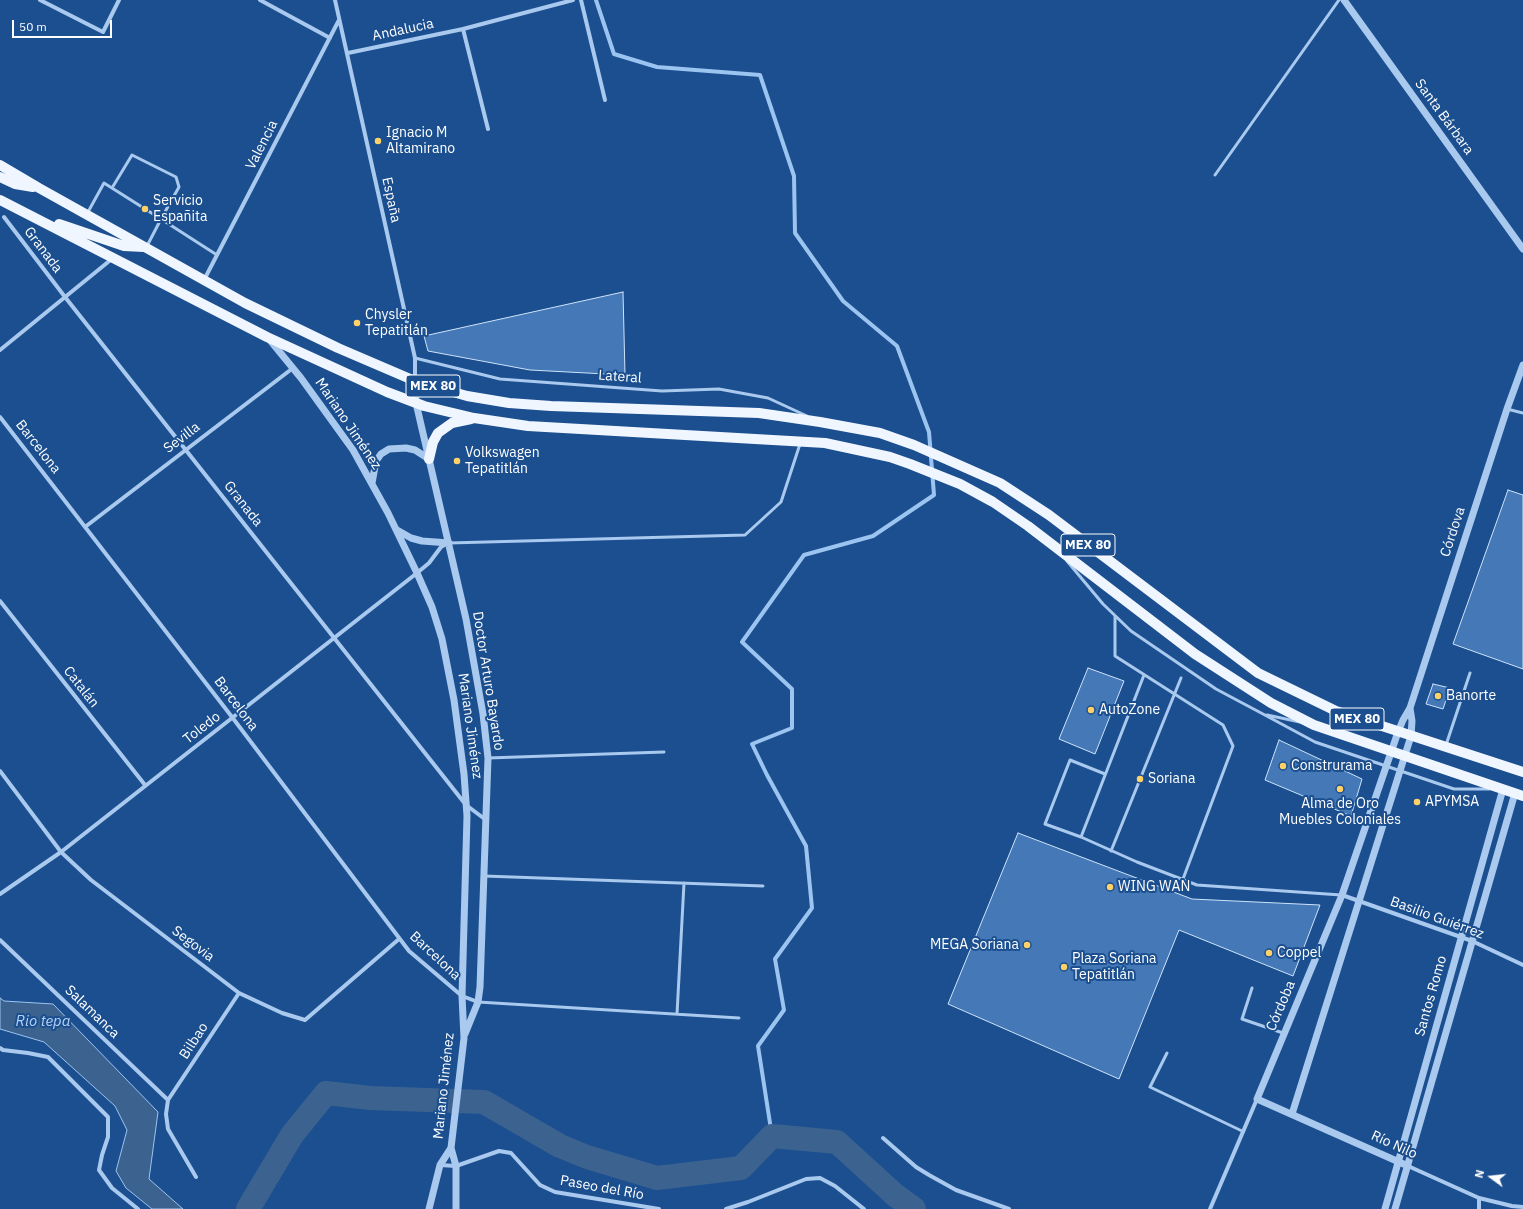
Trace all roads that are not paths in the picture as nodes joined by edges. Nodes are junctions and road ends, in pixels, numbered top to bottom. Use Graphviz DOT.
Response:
graph roads {
  1 [pos="40,0"];
  2 [pos="119,0"];
  3 [pos="260,0"];
  4 [pos="335,0"];
  5 [pos="573,0"];
  6 [pos="581,0"];
  7 [pos="1339,0"];
  8 [pos="1344,0"];
  9 [pos="340,20"];
  10 [pos="463,29"];
  11 [pos="330,38"];
  12 [pos="348,53"];
  13 [pos="605,100"];
  14 [pos="488,129"];
  15 [pos="0,165"];
  16 [pos="1214,175"];
  17 [pos="0,177"];
  18 [pos="39,188"];
  19 [pos="112,188"];
  20 [pos="0,200"];
  21 [pos="86,214"];
  22 [pos="4,217"];
  23 [pos="161,219"];
  24 [pos="40,220"];
  25 [pos="146,247"];
  26 [pos="1523,250"];
  27 [pos="217,255"];
  28 [pos="113,258"];
  29 [pos="204,280"];
  30 [pos="65,297"];
  31 [pos="268,337"];
  32 [pos="0,350"];
  33 [pos="415,358"];
  34 [pos="1523,365"];
  35 [pos="293,368"];
  36 [pos="416,381"];
  37 [pos="416,403"];
  38 [pos="1507,409"];
  39 [pos="1523,413"];
  40 [pos="0,417"];
  41 [pos="474,418"];
  42 [pos="820,422"];
  43 [pos="801,441"];
  44 [pos="186,449"];
  45 [pos="429,459"];
  46 [pos="372,483"];
  47 [pos="85,527"];
  48 [pos="397,530"];
  49 [pos="449,543"];
  50 [pos="1054,546"];
  51 [pos="417,573"];
  52 [pos="0,601"];
  53 [pos="1115,616"];
  54 [pos="335,637"];
  55 [pos="1470,674"];
  56 [pos="1144,675"];
  57 [pos="1181,678"];
  58 [pos="1174,695"];
  59 [pos="1410,708"];
  60 [pos="1263,714"];
  61 [pos="232,717"];
  62 [pos="1314,725"];
  63 [pos="1398,732"];
  64 [pos="1411,736"];
  65 [pos="1445,747"];
  66 [pos="664,752"];
  67 [pos="1391,752"];
  68 [pos="1405,756"];
  69 [pos="488,758"];
  70 [pos="1386,766"];
  71 [pos="0,771"];
  72 [pos="1400,771"];
  73 [pos="1523,772"];
  74 [pos="1105,774"];
  75 [pos="145,785"];
  76 [pos="1503,789"];
  77 [pos="1519,794"];
  78 [pos="466,805"];
  79 [pos="486,820"];
  80 [pos="1081,837"];
  81 [pos="1111,851"];
  82 [pos="61,852"];
  83 [pos="484,876"];
  84 [pos="1183,879"];
  85 [pos="684,883"];
  86 [pos="763,886"];
  87 [pos="0,894"];
  88 [pos="1342,896"];
  89 [pos="1359,901"];
  90 [pos="1461,937"];
  91 [pos="400,939"];
  92 [pos="0,940"];
  93 [pos="1472,941"];
  94 [pos="1523,965"];
  95 [pos="1252,988"];
  96 [pos="239,993"];
  97 [pos="462,996"];
  98 [pos="478,1002"];
  99 [pos="677,1014"];
  100 [pos="739,1018"];
  101 [pos="1284,1033"];
  102 [pos="464,1038"];
  103 [pos="0,1048"];
  104 [pos="1167,1053"];
  105 [pos="1257,1099"];
  106 [pos="168,1100"];
  107 [pos="1292,1114"];
  108 [pos="1242,1131"];
  109 [pos="883,1138"];
  110 [pos="451,1148"];
  111 [pos="1398,1162"];
  112 [pos="440,1165"];
  113 [pos="456,1166"];
  114 [pos="1408,1166"];
  115 [pos="196,1177"];
  116 [pos="1479,1198"];
  117 [pos="1523,1207"];
  118 [pos="138,1209"];
  119 [pos="429,1209"];
  120 [pos="456,1209"];
  121 [pos="659,1209"];
  122 [pos="726,1209"];
  123 [pos="864,1209"];
  124 [pos="1009,1209"];
  125 [pos="1210,1209"];
  126 [pos="1385,1209"];
  127 [pos="1395,1209"];
  128 [pos="1479,1209"];
  1 -- 2 [label="street"];
  3 -- 11 [label="street"];
  4 -- 9 [label="street, España"];
  5 -- 10 [label="street, Andalucia"];
  6 -- 13 [label="street"];
  7 -- 16 [label="lane"];
  8 -- 26 [label="street, Santa Bárbara"];
  9 -- 11 [label="street, Valencia"];
  9 -- 12 [label="street, España"];
  10 -- 12 [label="street, Andalucia"];
  10 -- 14 [label="street"];
  11 -- 27 [label="street, Valencia"];
  12 -- 33 [label="street, España"];
  15 -- 18 [label="main road, MEX 80"];
  17 -- 18 [label="main road"];
  18 -- 21 [label="main road, MEX 80"];
  19 -- 21 [label="lane"];
  19 -- 23 [label="lane"];
  19 -- 23 [label="lane"];
  20 -- 24 [label="main road, MEX 80"];
  21 -- 25 [label="main road, MEX 80"];
  22 -- 30 [label="street, Granada"];
  23 -- 25 [label="lane"];
  23 -- 27 [label="lane"];
  24 -- 25 [label="main road"];
  24 -- 28 [label="main road, MEX 80"];
  25 -- 29 [label="main road, MEX 80"];
  27 -- 29 [label="street, Valencia"];
  28 -- 30 [label="street"];
  28 -- 31 [label="main road, MEX 80"];
  29 -- 36 [label="main road, MEX 80"];
  30 -- 32 [label="street"];
  30 -- 44 [label="street, Granada"];
  31 -- 35 [label="street, Mariano Jiménez"];
  31 -- 37 [label="main road, MEX 80"];
  33 -- 36 [label="street, España"];
  33 -- 42 [label="lane, Lateral"];
  34 -- 38 [label="street, Córdova"];
  35 -- 44 [label="street, Sevilla"];
  35 -- 46 [label="street, Mariano Jiménez"];
  36 -- 37 [label="street, Doctor Arturo Bayardo"];
  36 -- 42 [label="main road, MEX 80"];
  37 -- 41 [label="main road, MEX 80"];
  37 -- 45 [label="street, Doctor Arturo Bayardo"];
  38 -- 39 [label="lane"];
  38 -- 59 [label="street, Córdova"];
  40 -- 47 [label="street, Barcelona"];
  41 -- 43 [label="main road, MEX 80"];
  41 -- 45 [label="main road"];
  42 -- 63 [label="main road, MEX 80"];
  43 -- 49 [label="lane"];
  43 -- 50 [label="main road, MEX 80"];
  44 -- 47 [label="street, Sevilla"];
  44 -- 54 [label="street, Granada"];
  45 -- 46 [label="street"];
  45 -- 49 [label="street, Doctor Arturo Bayardo"];
  46 -- 48 [label="street, Mariano Jiménez"];
  47 -- 61 [label="street, Barcelona"];
  48 -- 49 [label="street"];
  48 -- 51 [label="street, Mariano Jiménez"];
  49 -- 51 [label="street, Toledo"];
  49 -- 69 [label="street, Doctor Arturo Bayardo"];
  50 -- 53 [label="lane"];
  50 -- 62 [label="main road, MEX 80"];
  51 -- 54 [label="street, Toledo"];
  51 -- 78 [label="street, Mariano Jiménez"];
  52 -- 75 [label="street, Catalán"];
  53 -- 56 [label="lane"];
  53 -- 60 [label="lane"];
  54 -- 61 [label="street, Toledo"];
  54 -- 78 [label="street, Granada"];
  55 -- 65 [label="lane"];
  56 -- 58 [label="lane"];
  56 -- 74 [label="lane"];
  57 -- 58 [label="lane"];
  58 -- 81 [label="lane"];
  58 -- 84 [label="lane"];
  59 -- 63 [label="street, Córdova"];
  59 -- 64 [label="street, Córdova"];
  60 -- 62 [label="lane"];
  60 -- 70 [label="lane"];
  61 -- 75 [label="street, Toledo"];
  61 -- 91 [label="street, Barcelona"];
  62 -- 67 [label="main road, MEX 80"];
  63 -- 64 [label="main road, MEX 80"];
  63 -- 67 [label="street, Córdova"];
  64 -- 65 [label="main road, MEX 80"];
  64 -- 68 [label="street"];
  65 -- 73 [label="main road, MEX 80"];
  66 -- 69 [label="lane"];
  67 -- 68 [label="main road, MEX 80"];
  67 -- 70 [label="street, Córdoba"];
  68 -- 72 [label="street"];
  68 -- 76 [label="main road, MEX 80"];
  69 -- 79 [label="street, Doctor Arturo Bayardo"];
  70 -- 72 [label="lane"];
  70 -- 88 [label="street, Córdoba"];
  71 -- 82 [label="street, Segovia"];
  72 -- 76 [label="lane"];
  72 -- 89 [label="street"];
  74 -- 80 [label="lane"];
  74 -- 80 [label="lane"];
  75 -- 82 [label="street, Toledo"];
  76 -- 77 [label="main road, MEX 80"];
  76 -- 90 [label="street, Santos Romo"];
  77 -- 93 [label="street, Santos Romo"];
  78 -- 79 [label="street, Granada"];
  78 -- 97 [label="street, Mariano Jiménez"];
  79 -- 83 [label="street, Doctor Arturo Bayardo"];
  80 -- 81 [label="lane"];
  81 -- 84 [label="lane"];
  82 -- 87 [label="street, Toledo"];
  82 -- 96 [label="street, Segovia"];
  83 -- 85 [label="lane"];
  83 -- 98 [label="street, Doctor Arturo Bayardo"];
  84 -- 88 [label="lane"];
  85 -- 86 [label="lane"];
  85 -- 99 [label="lane"];
  88 -- 89 [label="street, Basilio Guiérrez"];
  88 -- 101 [label="street, Córdoba"];
  89 -- 90 [label="street, Basilio Guiérrez"];
  89 -- 107 [label="street"];
  90 -- 93 [label="street, Basilio Guiérrez"];
  90 -- 111 [label="street, Santos Romo"];
  91 -- 96 [label="street, Segovia"];
  91 -- 97 [label="street, Barcelona"];
  92 -- 106 [label="street, Salamanca"];
  93 -- 94 [label="street, Basilio Guiérrez"];
  93 -- 114 [label="street, Santos Romo"];
  95 -- 101 [label="lane"];
  96 -- 106 [label="street, Bilbao"];
  97 -- 98 [label="street, Barcelona"];
  97 -- 102 [label="street, Mariano Jiménez"];
  98 -- 99 [label="lane"];
  98 -- 102 [label="street, Doctor Arturo Bayardo"];
  99 -- 100 [label="lane"];
  101 -- 105 [label="street, Córdoba"];
  102 -- 110 [label="street, Mariano Jiménez"];
  103 -- 118 [label="street"];
  104 -- 108 [label="lane"];
  105 -- 107 [label="street, Río Nilo"];
  105 -- 108 [label="street, Córdoba"];
  106 -- 115 [label="street"];
  107 -- 111 [label="street, Río Nilo"];
  108 -- 125 [label="street, Córdoba"];
  109 -- 124 [label="street"];
  110 -- 112 [label="street, Mariano Jiménez"];
  110 -- 113 [label="street"];
  111 -- 114 [label="street, Río Nilo"];
  111 -- 126 [label="street, Santos Romo"];
  112 -- 113 [label="street, Paseo del Río"];
  112 -- 119 [label="street, Mariano Jiménez"];
  113 -- 120 [label="street"];
  113 -- 121 [label="street, Paseo del Río"];
  114 -- 116 [label="street, Río Nilo"];
  114 -- 127 [label="street, Santos Romo"];
  116 -- 117 [label="street, Río Nilo"];
  116 -- 128 [label="street"];
  122 -- 123 [label="street"];
}
